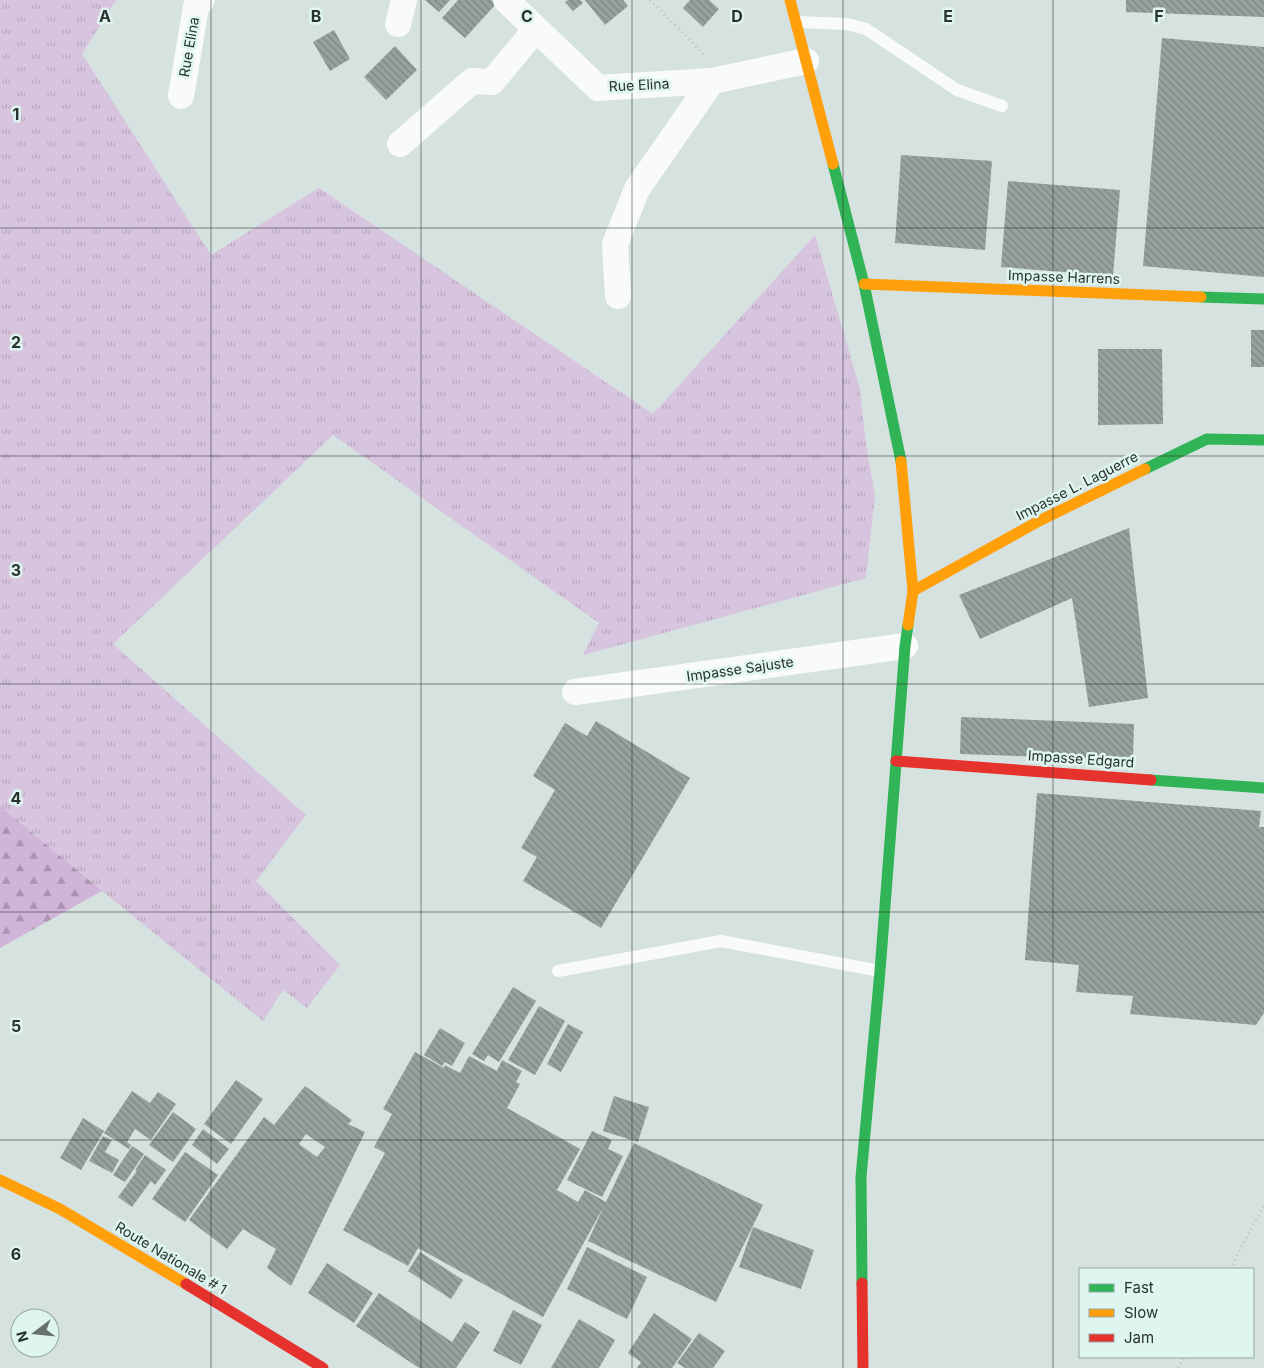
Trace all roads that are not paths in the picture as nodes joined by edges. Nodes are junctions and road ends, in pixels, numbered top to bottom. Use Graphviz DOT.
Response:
graph roads {
  1 [pos="202,0"];
  2 [pos="506,0"];
  3 [pos="790,0"];
  4 [pos="796,22"];
  5 [pos="536,29"];
  6 [pos="806,61"];
  7 [pos="720,79"];
  8 [pos="181,96"];
  9 [pos="1002,106"];
  10 [pos="400,144"];
  11 [pos="864,284"];
  12 [pos="618,296"];
  13 [pos="1264,299"];
  14 [pos="1264,440"];
  15 [pos="912,591"];
  16 [pos="905,646"];
  17 [pos="575,692"];
  18 [pos="896,760"];
  19 [pos="1264,788"];
  20 [pos="558,971"];
  21 [pos="880,971"];
  22 [pos="0,1180"];
  23 [pos="323,1368"];
  24 [pos="863,1368"];
  1 -- 8 [label="street, Rue Elina"];
  2 -- 5 [label="street, Rue Elina"];
  3 -- 4 [label="main road"];
  4 -- 6 [label="main road"];
  4 -- 9 [label="lane"];
  5 -- 7 [label="street, Rue Elina"];
  5 -- 10 [label="street"];
  6 -- 7 [label="street, Rue Elina"];
  6 -- 11 [label="main road"];
  7 -- 12 [label="street"];
  11 -- 13 [label="main road, Impasse Harrens"];
  11 -- 15 [label="main road"];
  14 -- 15 [label="main road, Impasse L. Laguerre"];
  15 -- 16 [label="main road"];
  16 -- 17 [label="street, Impasse Sajuste"];
  16 -- 18 [label="main road"];
  18 -- 19 [label="main road, Impasse Edgard"];
  18 -- 21 [label="main road"];
  20 -- 21 [label="lane"];
  21 -- 24 [label="main road"];
  22 -- 23 [label="main road, Route Nationale # 1"];
}
